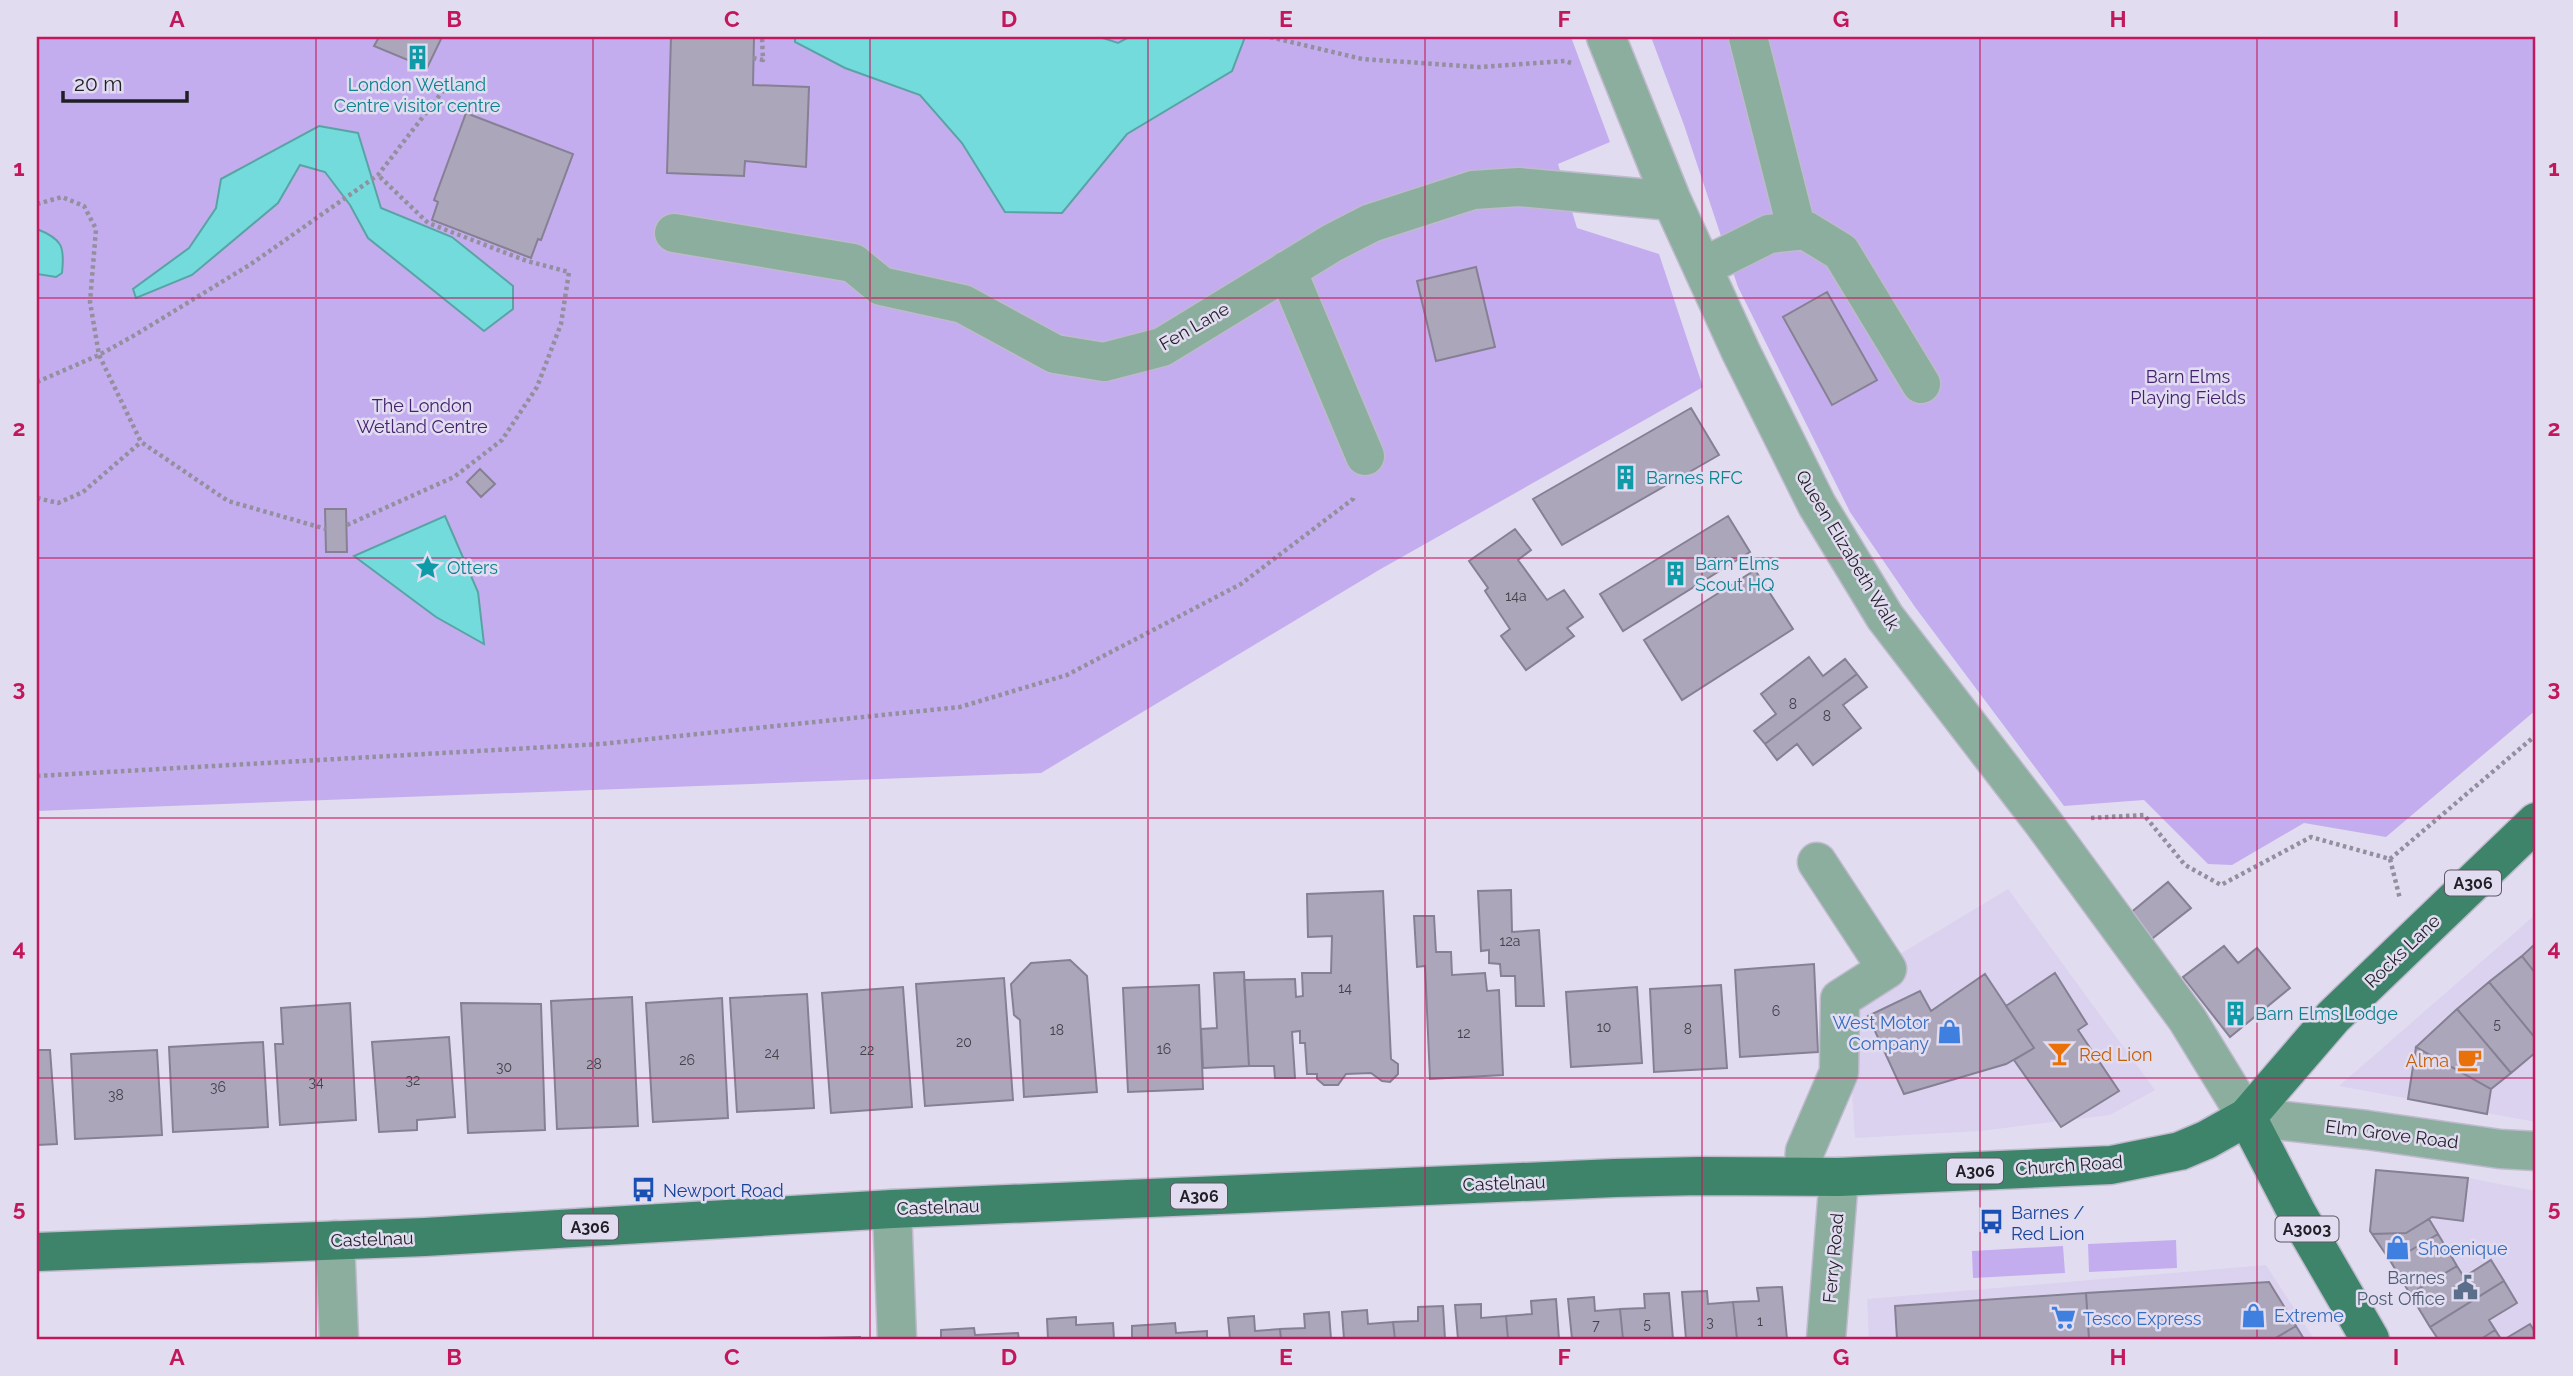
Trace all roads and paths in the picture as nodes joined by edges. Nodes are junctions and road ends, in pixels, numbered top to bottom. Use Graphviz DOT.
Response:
graph roads {
  1 [pos="762,37"];
  2 [pos="1271,37"];
  3 [pos="1748,37"];
  4 [pos="1611,48"];
  5 [pos="753,58"];
  6 [pos="449,83"];
  7 [pos="378,175"];
  8 [pos="1672,201"];
  9 [pos="37,204"];
  10 [pos="1797,231"];
  11 [pos="674,233"];
  12 [pos="1703,267"];
  13 [pos="1287,271"];
  14 [pos="99,355"];
  15 [pos="37,382"];
  16 [pos="1921,384"];
  17 [pos="141,442"];
  18 [pos="1365,456"];
  19 [pos="37,498"];
  20 [pos="346,525"];
  21 [pos="326,529"];
  22 [pos="2536,735"];
  23 [pos="37,776"];
  24 [pos="2042,821"];
  25 [pos="2536,822"];
  26 [pos="1817,862"];
  27 [pos="2247,1117"];
  28 [pos="2536,1151"];
  29 [pos="1821,1177"];
  30 [pos="892,1209"];
  31 [pos="335,1240"];
  32 [pos="37,1252"];
  33 [pos="339,1339"];
  34 [pos="897,1339"];
  35 [pos="1826,1339"];
  36 [pos="2370,1339"];
  1 -- 5 [label="path"];
  2 -- 4 [label="path"];
  3 -- 10 [label="street"];
  4 -- 8 [label="street, Queen Elizabeth Walk"];
  6 -- 7 [label="path"];
  7 -- 14 [label="path"];
  7 -- 20 [label="path"];
  8 -- 12 [label="street, Queen Elizabeth Walk"];
  8 -- 13 [label="street, Fen Lane"];
  9 -- 14 [label="path"];
  10 -- 12 [label="street"];
  10 -- 16 [label="street"];
  11 -- 13 [label="street, Fen Lane"];
  12 -- 24 [label="street, Queen Elizabeth Walk"];
  13 -- 18 [label="street"];
  14 -- 15 [label="path"];
  14 -- 17 [label="path"];
  17 -- 19 [label="path"];
  17 -- 21 [label="path"];
  18 -- 23 [label="path"];
  22 -- 24 [label="path"];
  24 -- 27 [label="street, Queen Elizabeth Walk"];
  25 -- 27 [label="main road, Rocks Lane / A306"];
  26 -- 29 [label="street, Ferry Road"];
  27 -- 28 [label="street, Elm Grove Road"];
  27 -- 29 [label="main road, Church Road / A306"];
  27 -- 36 [label="main road, A3003"];
  29 -- 30 [label="main road, Castelnau / A306"];
  29 -- 35 [label="street, Ferry Road"];
  30 -- 31 [label="main road, Castelnau / A306"];
  30 -- 34 [label="street"];
  31 -- 32 [label="main road, Castelnau / A306"];
  31 -- 33 [label="street"];
}
